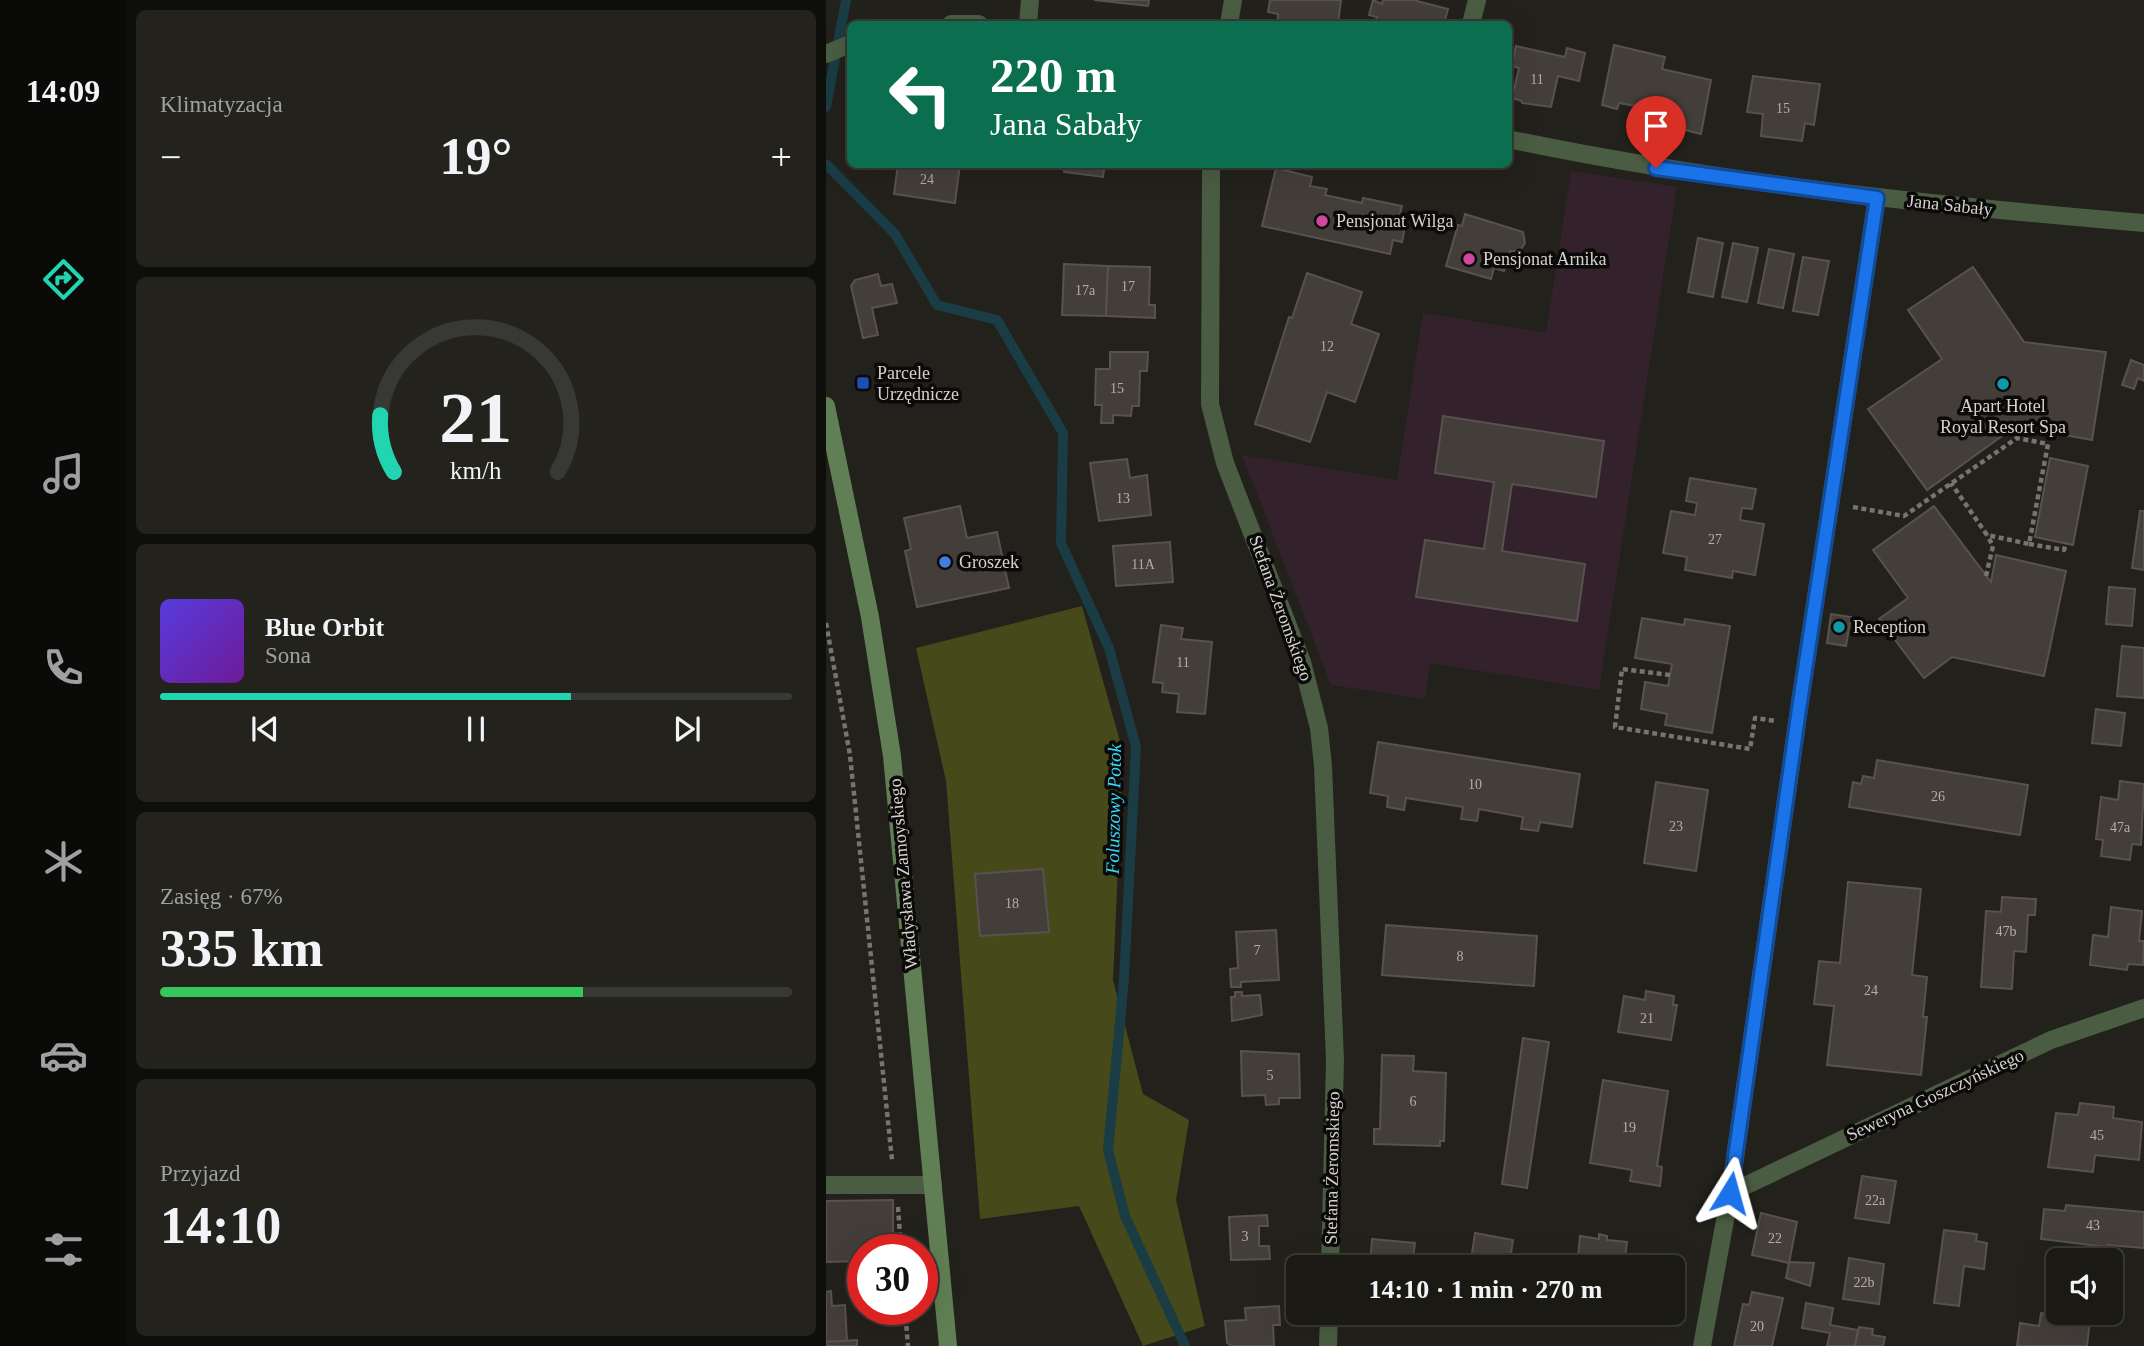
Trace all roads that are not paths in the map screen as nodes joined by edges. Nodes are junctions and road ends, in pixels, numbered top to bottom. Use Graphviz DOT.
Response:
graph roads {
  1 [pos="1030,0"];
  2 [pos="1233,0"];
  3 [pos="1477,0"];
  4 [pos="1027,21"];
  5 [pos="1230,21"];
  6 [pos="1472,21"];
  7 [pos="847,45"];
  8 [pos="826,54"];
  9 [pos="1512,140"];
  10 [pos="1211,168"];
  11 [pos="1877,198"];
  12 [pos="2144,223"];
  13 [pos="826,406"];
  14 [pos="2144,1008"];
  15 [pos="826,1185"];
  16 [pos="933,1185"];
  17 [pos="1730,1193"];
  18 [pos="1330,1255"];
  19 [pos="1329,1325"];
  20 [pos="948,1346"];
  21 [pos="1328,1346"];
  22 [pos="1702,1346"];
  1 -- 4 [label="street"];
  2 -- 5 [label="street"];
  3 -- 6 [label="street"];
  7 -- 8 [label="street"];
  9 -- 11 [label="street, Jana Sabały"];
  10 -- 18 [label="street, Stefana Żeromskiego"];
  11 -- 12 [label="street, Jana Sabały"];
  11 -- 17 [label="street"];
  13 -- 16 [label="street, Władysława Zamoyskiego"];
  14 -- 17 [label="street, Seweryna Goszczyńskiego"];
  15 -- 16 [label="street"];
  16 -- 20 [label="street, Władysława Zamoyskiego"];
  17 -- 22 [label="street"];
  19 -- 21 [label="street"];
}
